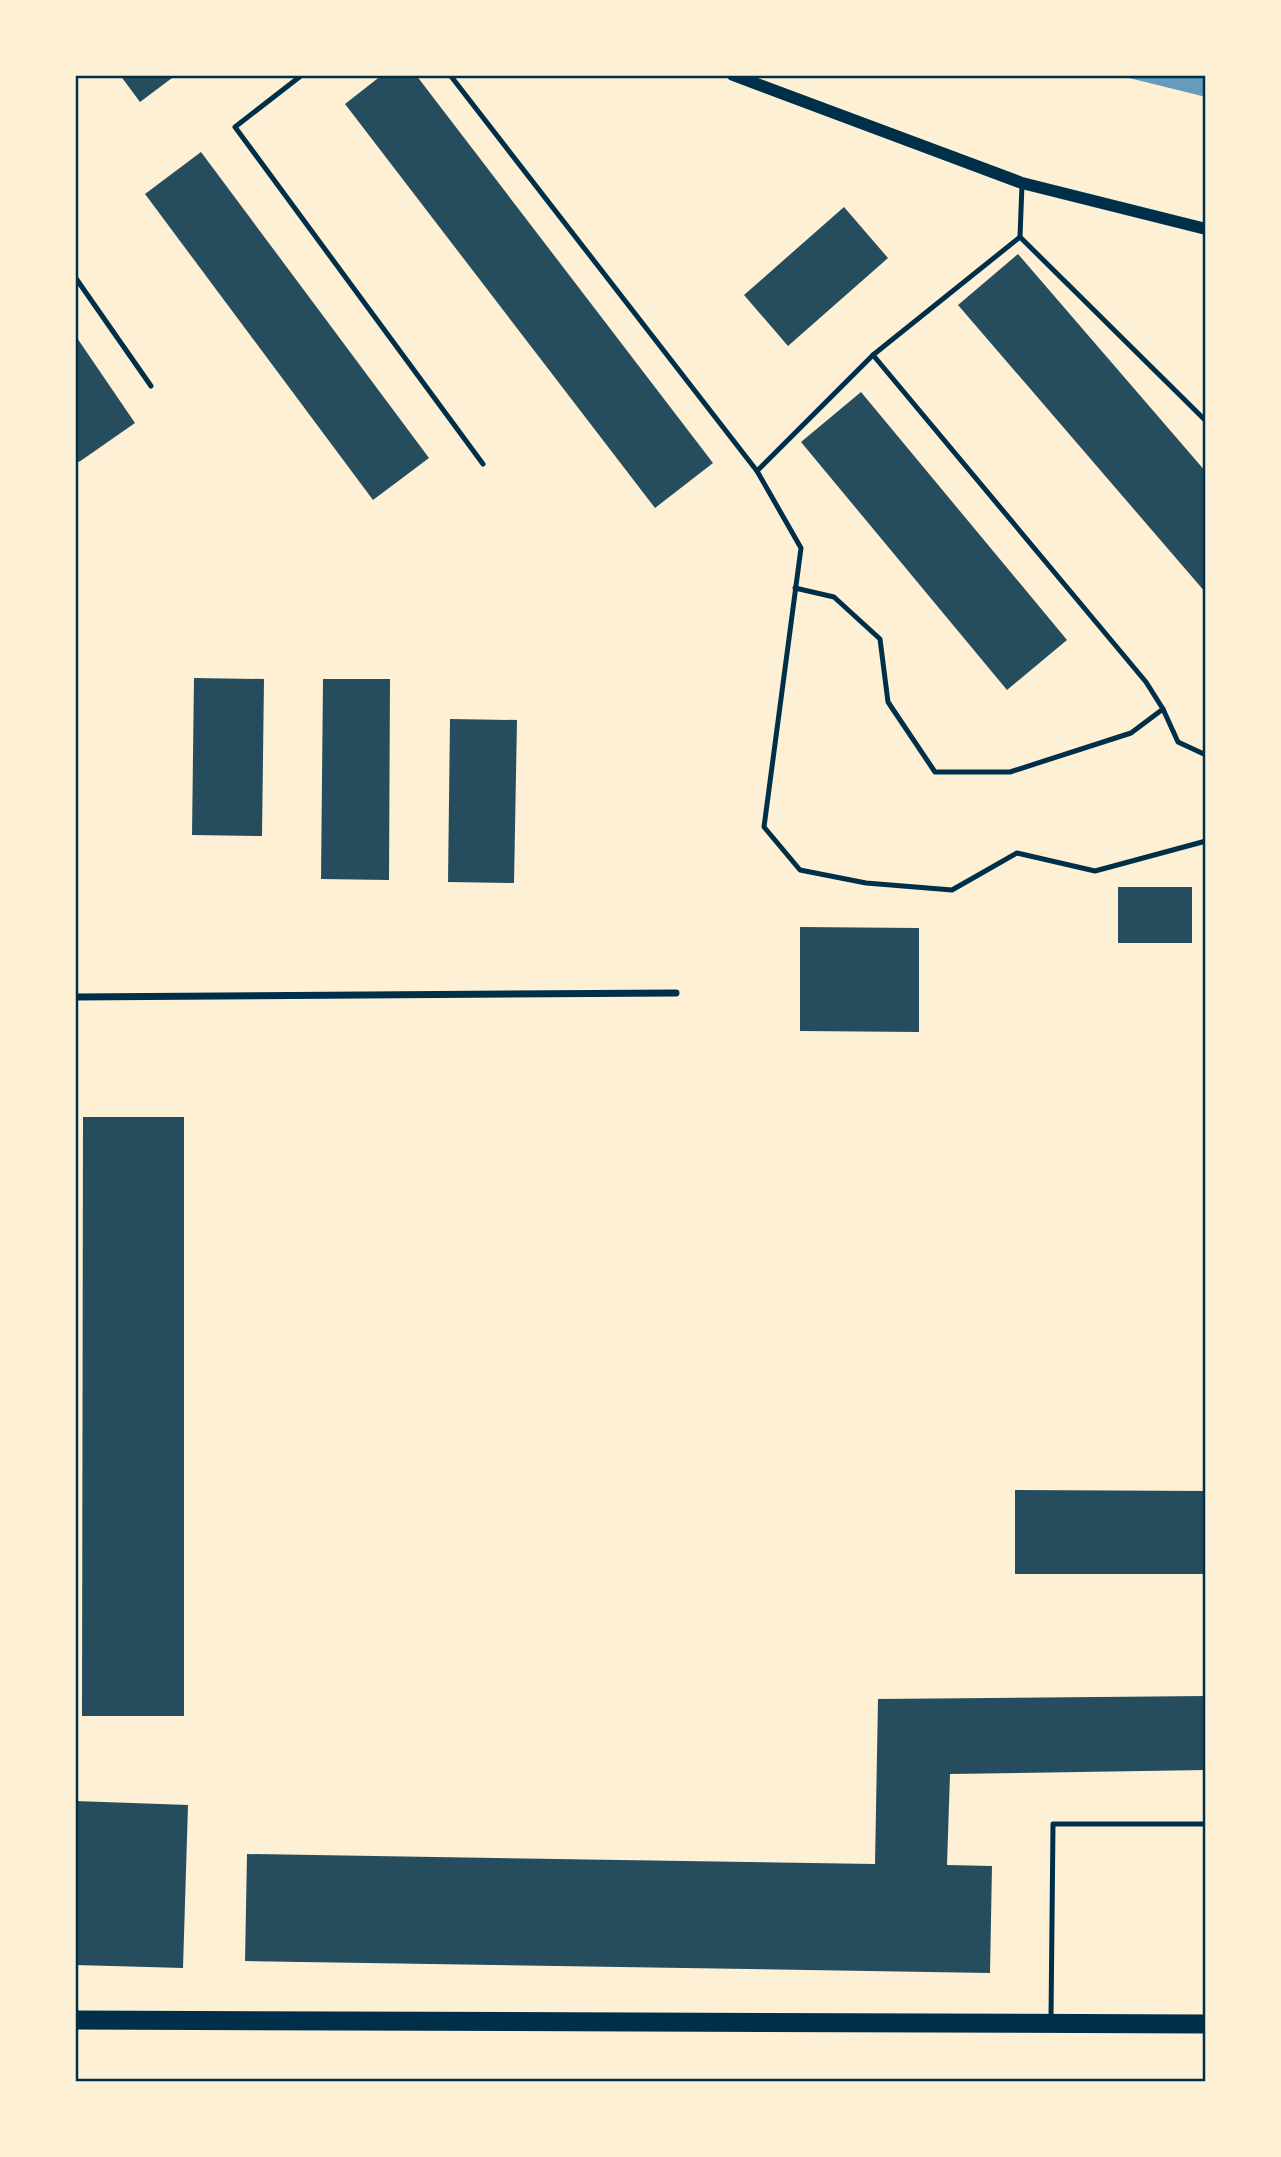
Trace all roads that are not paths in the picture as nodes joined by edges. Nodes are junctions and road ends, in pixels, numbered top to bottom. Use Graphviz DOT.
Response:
graph roads {
  1 [pos="302,75"];
  2 [pos="450,75"];
  3 [pos="733,75"];
  4 [pos="1022,183"];
  5 [pos="1206,229"];
  6 [pos="1020,237"];
  7 [pos="75,277"];
  8 [pos="873,355"];
  9 [pos="151,386"];
  10 [pos="1206,421"];
  11 [pos="483,464"];
  12 [pos="757,471"];
  13 [pos="795,588"];
  14 [pos="1163,709"];
  15 [pos="1206,755"];
  16 [pos="1206,841"];
  17 [pos="676,993"];
  18 [pos="75,997"];
  19 [pos="1206,1824"];
  20 [pos="75,2020"];
  21 [pos="1051,2023"];
  22 [pos="1206,2024"];
  1 -- 11 [label="lane"];
  2 -- 12 [label="lane"];
  3 -- 4 [label="street"];
  4 -- 5 [label="street"];
  4 -- 6 [label="lane"];
  6 -- 8 [label="lane"];
  6 -- 10 [label="lane"];
  7 -- 9 [label="lane"];
  8 -- 12 [label="lane"];
  8 -- 14 [label="lane"];
  12 -- 13 [label="lane"];
  13 -- 14 [label="lane"];
  13 -- 16 [label="lane"];
  14 -- 15 [label="lane"];
  17 -- 18 [label="street"];
  19 -- 21 [label="lane"];
  20 -- 21 [label="highway"];
  21 -- 22 [label="highway"];
}
